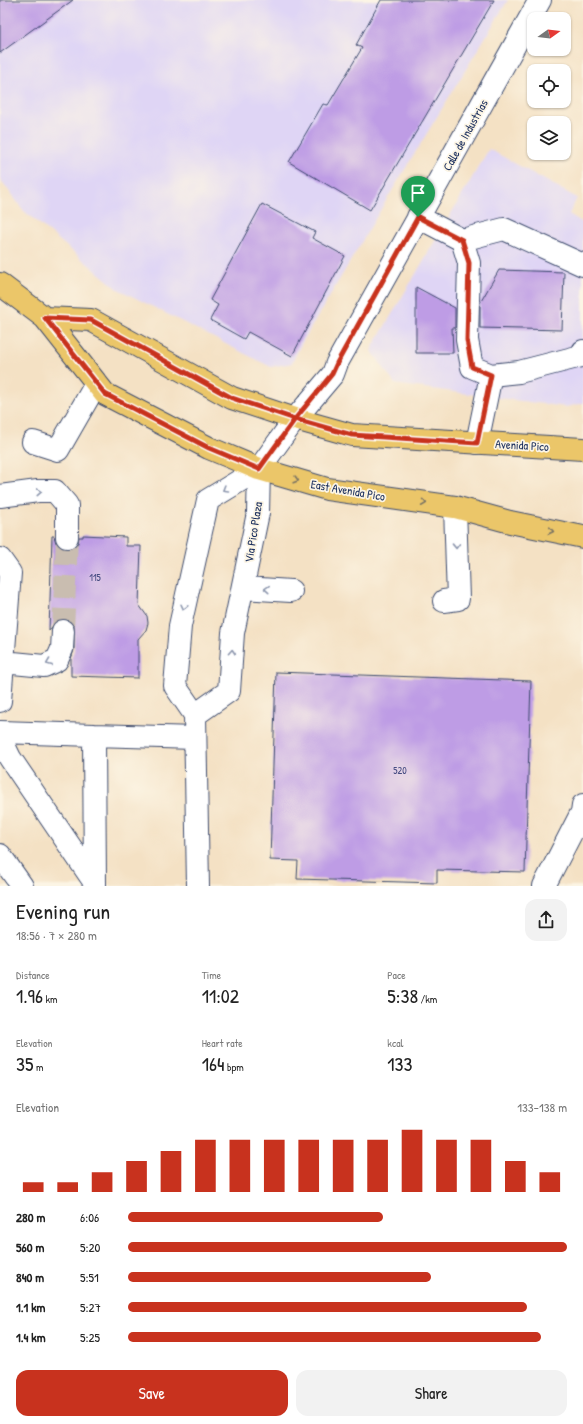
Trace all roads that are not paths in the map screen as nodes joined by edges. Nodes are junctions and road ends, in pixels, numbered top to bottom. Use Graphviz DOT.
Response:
graph roads {
  1 [pos="540,0"];
  2 [pos="418,217"];
  3 [pos="462,240"];
  4 [pos="583,265"];
  5 [pos="0,284"];
  6 [pos="45,318"];
  7 [pos="583,351"];
  8 [pos="491,375"];
  9 [pos="96,384"];
  10 [pos="295,419"];
  11 [pos="33,442"];
  12 [pos="477,443"];
  13 [pos="583,449"];
  14 [pos="259,469"];
  15 [pos="0,496"];
  16 [pos="455,507"];
  17 [pos="67,537"];
  18 [pos="583,537"];
  19 [pos="0,558"];
  20 [pos="243,588"];
  21 [pos="291,591"];
  22 [pos="444,601"];
  23 [pos="63,631"];
  24 [pos="3,662"];
  25 [pos="0,701"];
  26 [pos="195,715"];
  27 [pos="0,732"];
  28 [pos="94,735"];
  29 [pos="0,737"];
  30 [pos="195,738"];
  31 [pos="583,805"];
  32 [pos="0,855"];
  33 [pos="95,884"];
  34 [pos="22,886"];
  35 [pos="198,886"];
  36 [pos="544,886"];
  1 -- 2 [label="street, Calle de Industrias"];
  2 -- 3 [label="street"];
  2 -- 10 [label="street, Calle de Industrias"];
  3 -- 4 [label="street"];
  3 -- 8 [label="street"];
  5 -- 6 [label="main road, East Avenida Pico"];
  6 -- 9 [label="main road, East Avenida Pico"];
  6 -- 10 [label="main road"];
  7 -- 8 [label="street"];
  8 -- 12 [label="street"];
  9 -- 11 [label="street"];
  9 -- 14 [label="main road, East Avenida Pico"];
  10 -- 12 [label="main road, Avenida Pico"];
  10 -- 14 [label="street, Calle de Industrias"];
  12 -- 13 [label="main road, Avenida Pico"];
  14 -- 16 [label="main road, East Avenida Pico, one-way"];
  14 -- 20 [label="street, Via Pico Plaza"];
  14 -- 26 [label="street, one-way"];
  15 -- 17 [label="street, one-way"];
  16 -- 18 [label="main road, East Avenida Pico, one-way"];
  16 -- 22 [label="street, one-way"];
  19 -- 24 [label="street"];
  21 -- 20 [label="street, one-way"];
  26 -- 20 [label="street, Via Pico Plaza, one-way"];
  23 -- 24 [label="street, one-way"];
  24 -- 25 [label="street"];
  26 -- 30 [label="street"];
  27 -- 28 [label="street"];
  28 -- 30 [label="street"];
  28 -- 33 [label="street"];
  29 -- 33 [label="street"];
  30 -- 35 [label="street"];
  31 -- 36 [label="street"];
  32 -- 34 [label="street"];
}
